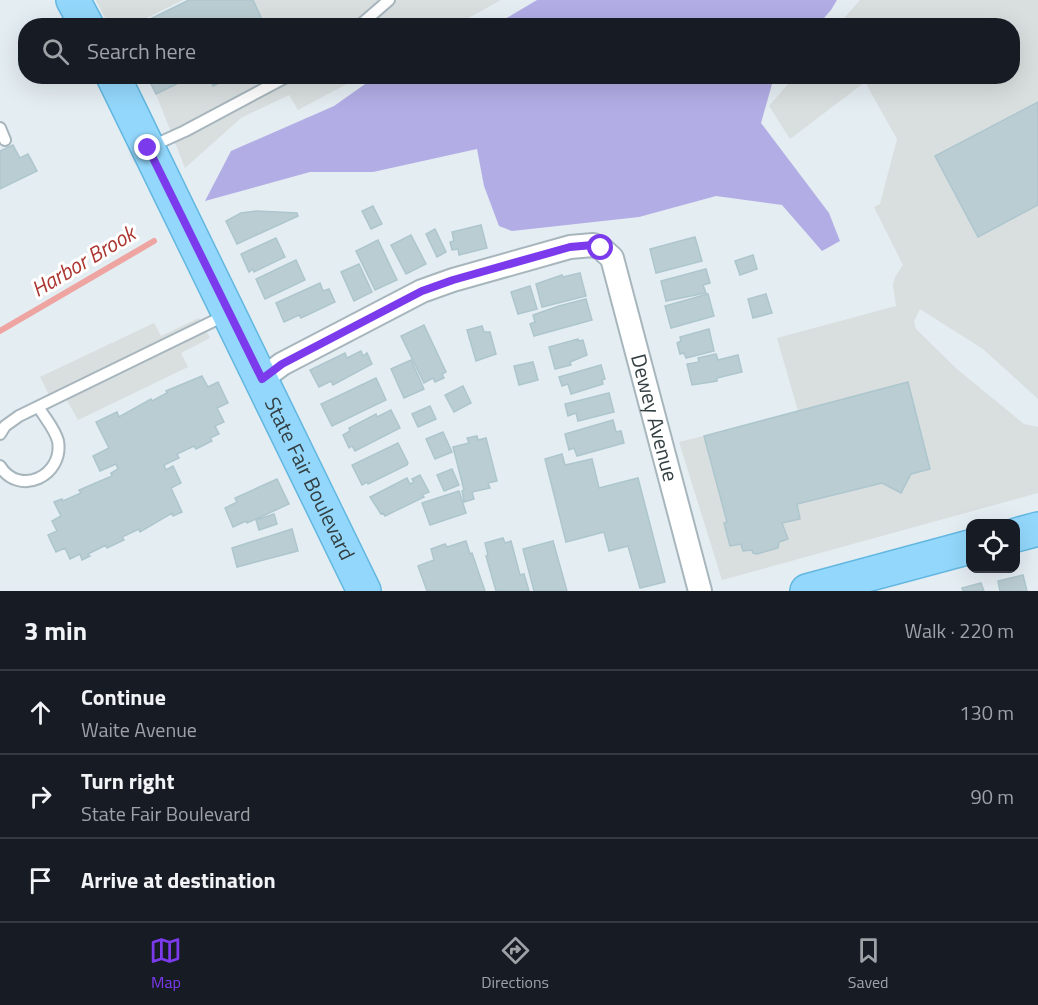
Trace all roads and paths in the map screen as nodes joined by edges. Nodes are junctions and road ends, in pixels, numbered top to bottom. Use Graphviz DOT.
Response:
graph roads {
  1 [pos="73,0"];
  2 [pos="389,0"];
  3 [pos="83,18"];
  4 [pos="368,18"];
  5 [pos="117,84"];
  6 [pos="273,84"];
  7 [pos="0,128"];
  8 [pos="5,140"];
  9 [pos="148,148"];
  10 [pos="229,313"];
  11 [pos="262,379"];
  12 [pos="39,408"];
  13 [pos="0,435"];
  14 [pos="0,466"];
  15 [pos="1038,529"];
  16 [pos="1020,534"];
  17 [pos="966,548"];
  18 [pos="364,591"];
  19 [pos="700,591"];
  20 [pos="807,591"];
  1 -- 3 [label="main road"];
  2 -- 4 [label="lane"];
  5 -- 9 [label="main road, State Fair Boulevard"];
  6 -- 9 [label="lane"];
  7 -- 8 [label="lane"];
  9 -- 10 [label="main road, State Fair Boulevard"];
  10 -- 11 [label="main road, State Fair Boulevard"];
  10 -- 12 [label="lane"];
  11 -- 18 [label="main road, State Fair Boulevard"];
  11 -- 19 [label="street, Dewey Avenue"];
  12 -- 13 [label="lane"];
  12 -- 14 [label="lane"];
  15 -- 16 [label="main road"];
  17 -- 20 [label="main road"];
}
